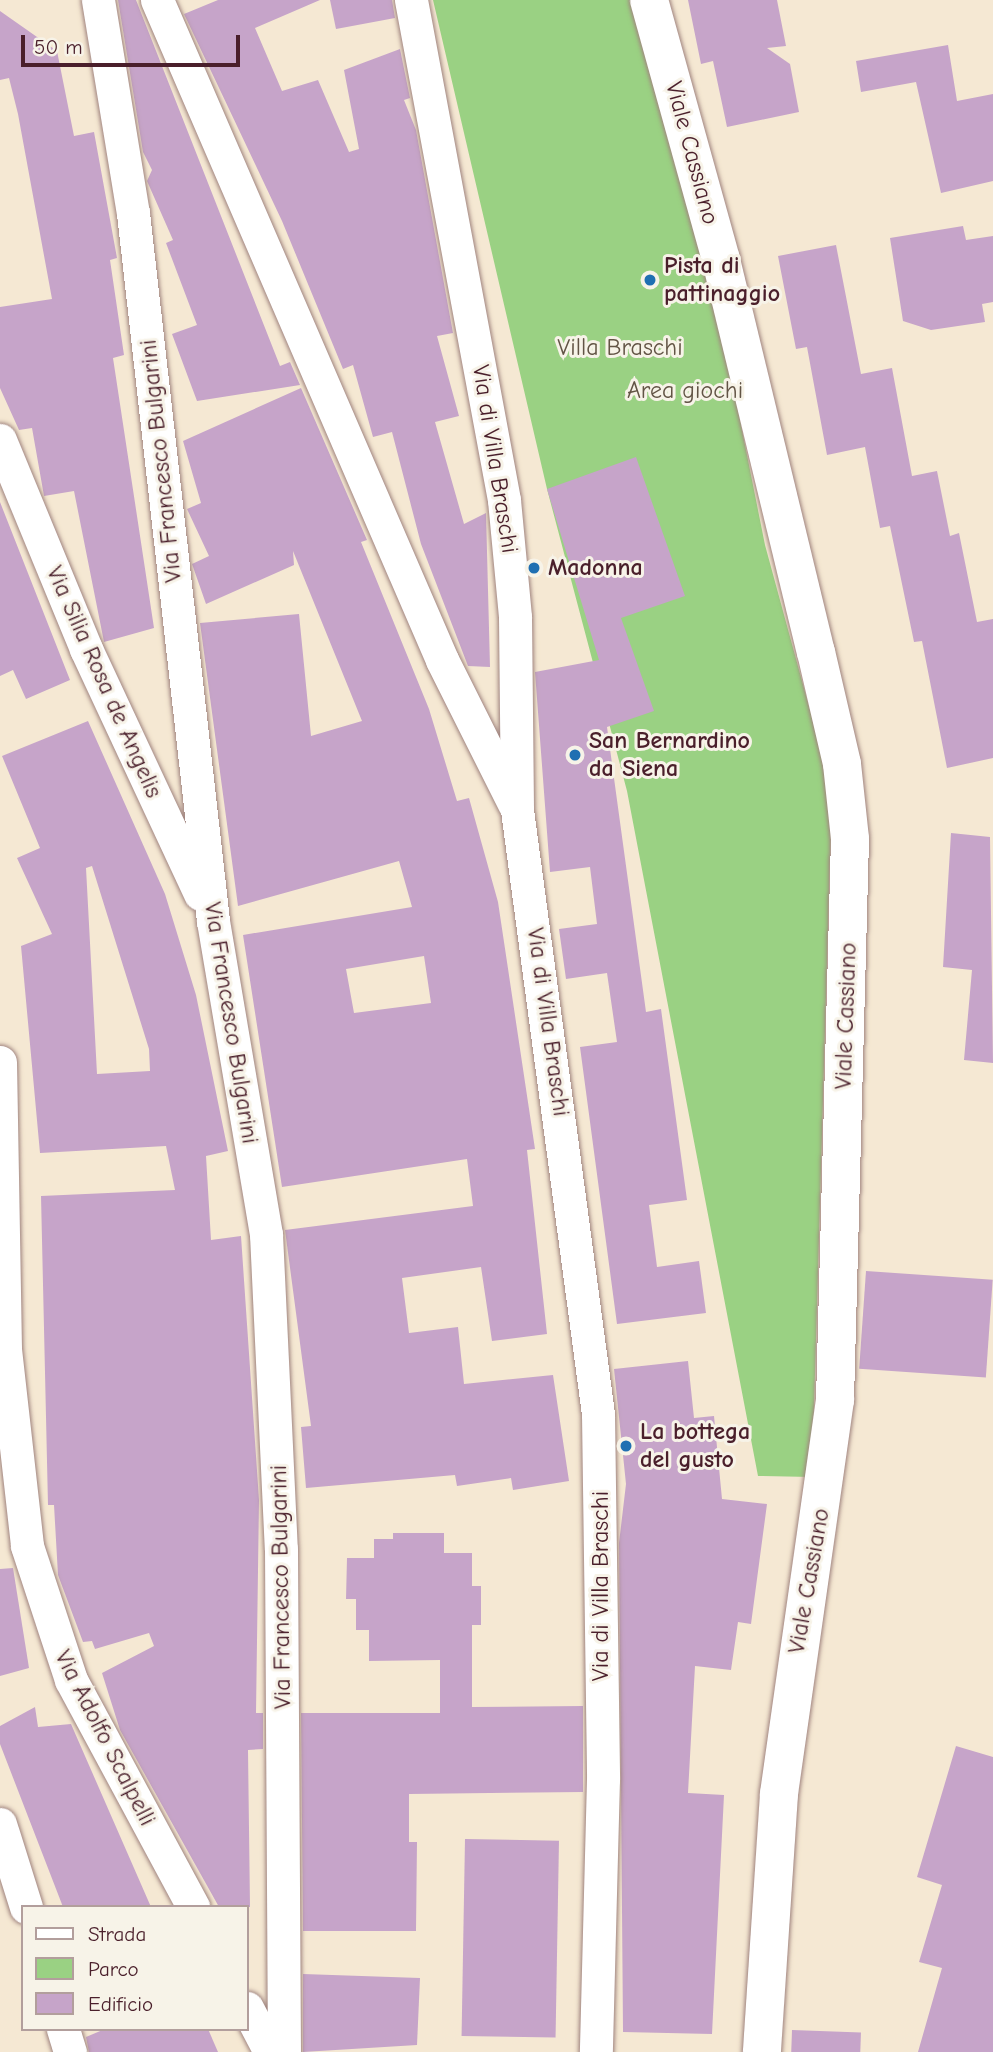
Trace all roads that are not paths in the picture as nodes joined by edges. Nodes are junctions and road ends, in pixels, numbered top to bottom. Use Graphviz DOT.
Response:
graph roads {
  1 [pos="98,0"];
  2 [pos="157,0"];
  3 [pos="411,0"];
  4 [pos="649,0"];
  5 [pos="0,440"];
  6 [pos="517,810"];
  7 [pos="213,922"];
  8 [pos="0,1062"];
  9 [pos="0,1824"];
  10 [pos="25,1905"];
  11 [pos="192,1905"];
  12 [pos="248,2010"];
  13 [pos="65,2031"];
  14 [pos="70,2052"];
  15 [pos="270,2052"];
  16 [pos="284,2052"];
  17 [pos="596,2052"];
  18 [pos="762,2052"];
  1 -- 7 [label="street, Via Francesco Bulgarini"];
  2 -- 6 [label="street"];
  3 -- 6 [label="street, Via di Villa Braschi"];
  4 -- 18 [label="street, Viale Cassiano"];
  5 -- 7 [label="street, Via Silia Rosa de Angelis"];
  6 -- 17 [label="street, Via di Villa Braschi"];
  7 -- 16 [label="street, Via Francesco Bulgarini"];
  8 -- 11 [label="street, Via Adolfo Scalpelli"];
  9 -- 10 [label="street"];
  12 -- 15 [label="street"];
  13 -- 14 [label="street"];
}
